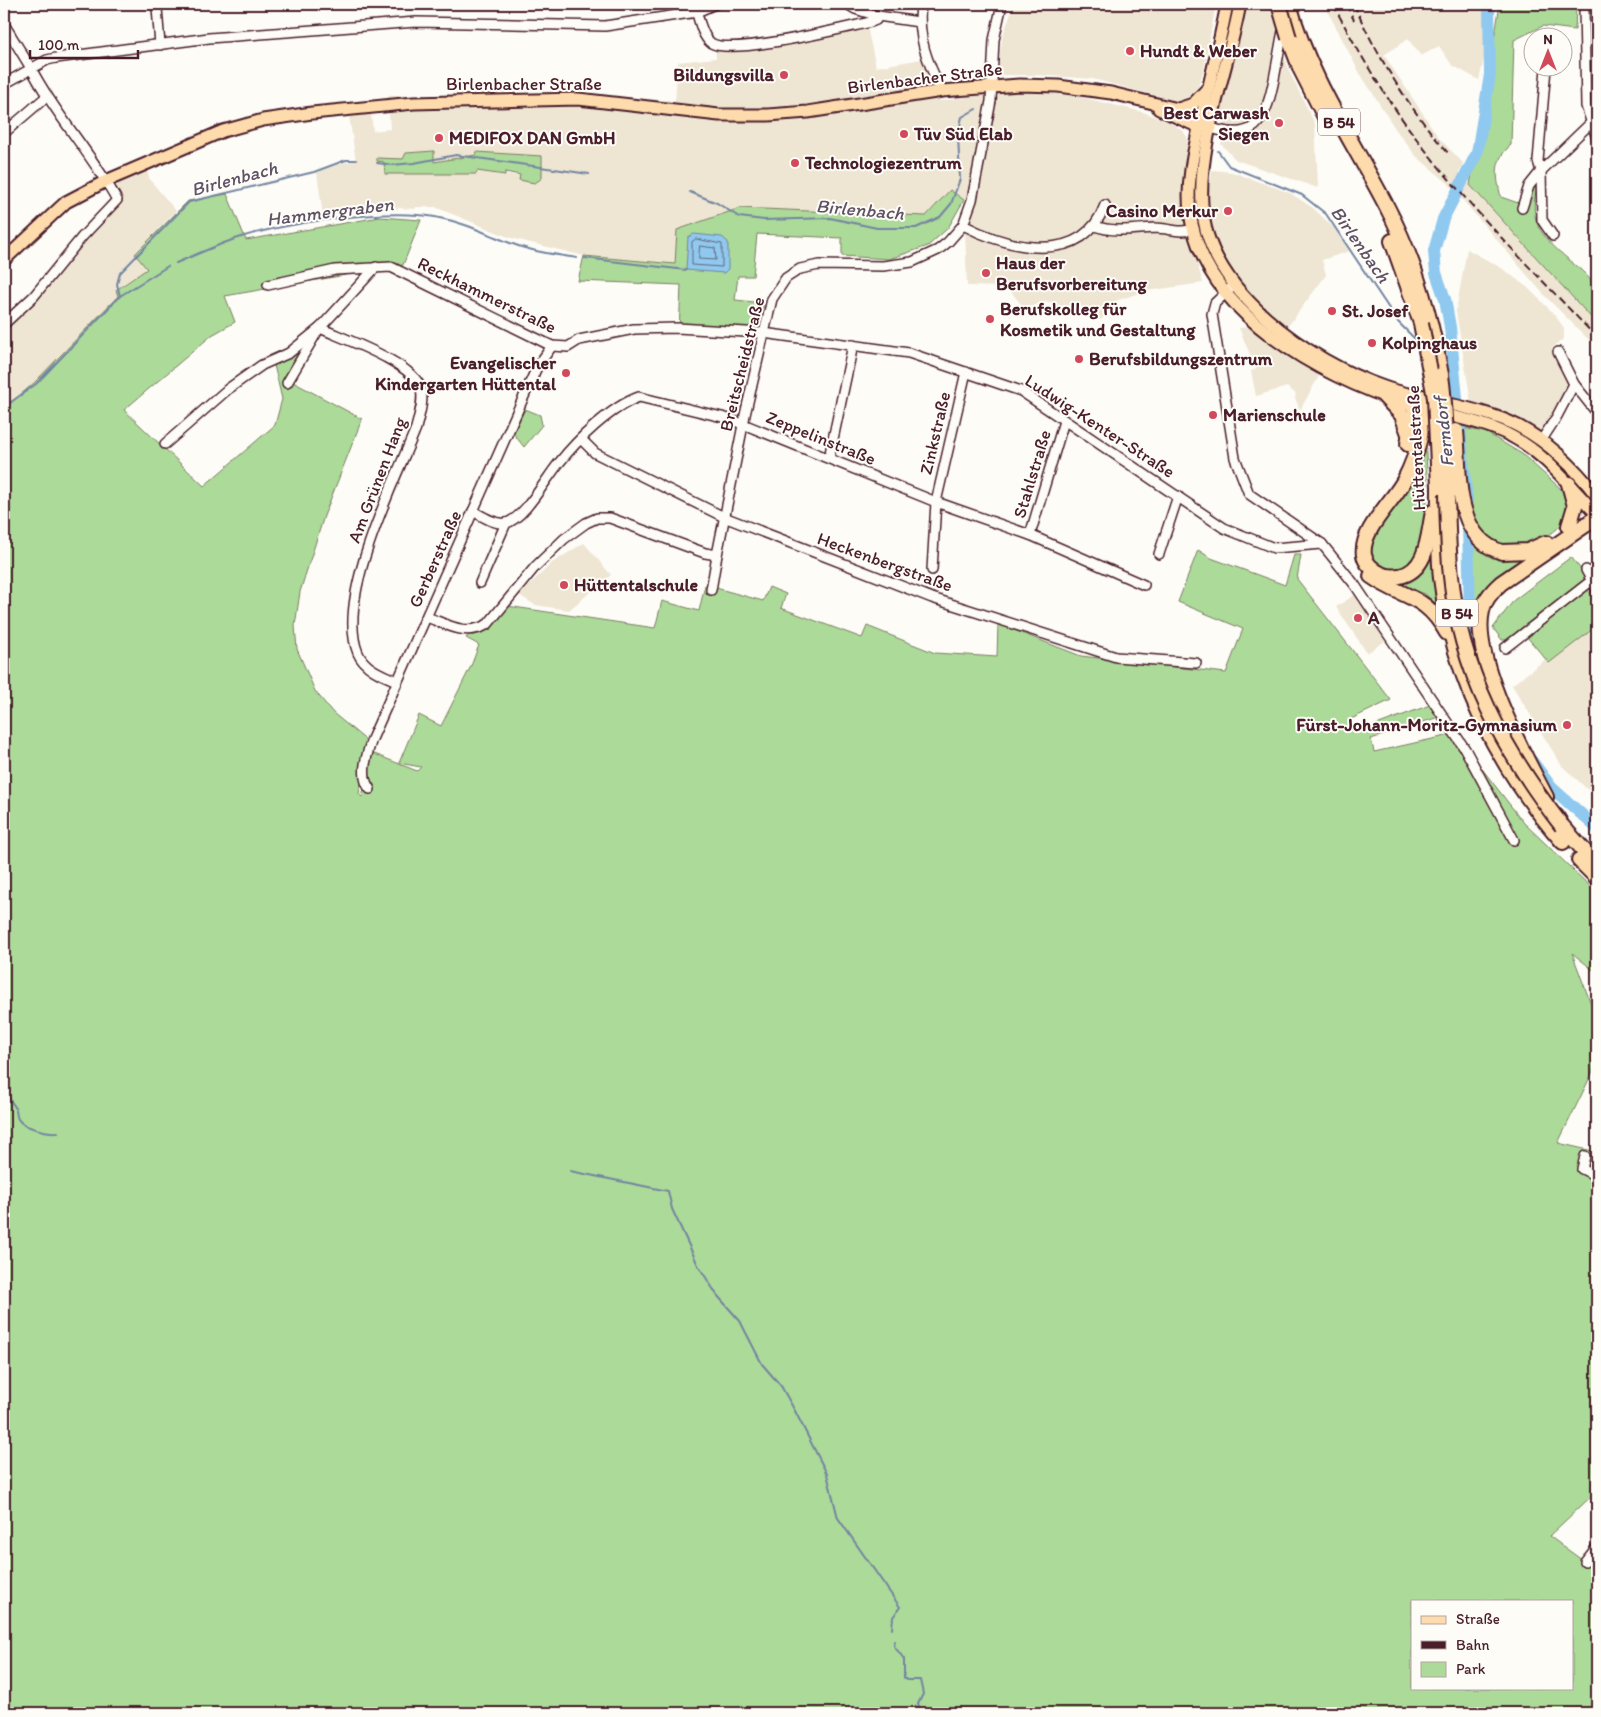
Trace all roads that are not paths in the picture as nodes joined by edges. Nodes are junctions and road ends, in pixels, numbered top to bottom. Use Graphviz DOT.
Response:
graph roads {
  1 [pos="714,4"];
  2 [pos="847,4"];
  3 [pos="921,4"];
  4 [pos="1002,4"];
  5 [pos="1227,4"];
  6 [pos="1240,4"];
  7 [pos="1279,4"];
  8 [pos="1288,4"];
  9 [pos="157,8"];
  10 [pos="696,8"];
  11 [pos="1584,9"];
  12 [pos="878,16"];
  13 [pos="919,22"];
  14 [pos="4,24"];
  15 [pos="160,45"];
  16 [pos="30,68"];
  17 [pos="1545,78"];
  18 [pos="4,84"];
  19 [pos="992,86"];
  20 [pos="1208,87"];
  21 [pos="942,91"];
  22 [pos="46,97"];
  23 [pos="1142,102"];
  24 [pos="1178,109"];
  25 [pos="1594,120"];
  26 [pos="1200,123"];
  27 [pos="1211,128"];
  28 [pos="4,133"];
  29 [pos="1597,138"];
  30 [pos="1541,171"];
  31 [pos="106,181"];
  32 [pos="1105,205"];
  33 [pos="1522,208"];
  34 [pos="963,225"];
  35 [pos="1095,226"];
  36 [pos="1194,229"];
  37 [pos="1552,236"];
  38 [pos="4,260"];
  39 [pos="376,267"];
  40 [pos="268,286"];
  41 [pos="1231,288"];
  42 [pos="4,324"];
  43 [pos="320,328"];
  44 [pos="763,333"];
  45 [pos="852,345"];
  46 [pos="552,346"];
  47 [pos="1558,352"];
  48 [pos="966,372"];
  49 [pos="1442,375"];
  50 [pos="287,382"];
  51 [pos="1574,384"];
  52 [pos="1383,396"];
  53 [pos="1420,404"];
  54 [pos="1597,413"];
  55 [pos="1471,416"];
  56 [pos="1064,421"];
  57 [pos="743,424"];
  58 [pos="1410,434"];
  59 [pos="581,439"];
  60 [pos="1541,441"];
  61 [pos="165,444"];
  62 [pos="829,458"];
  63 [pos="1569,484"];
  64 [pos="1438,487"];
  65 [pos="1178,496"];
  66 [pos="1597,496"];
  67 [pos="936,502"];
  68 [pos="473,512"];
  69 [pos="1596,512"];
  70 [pos="724,517"];
  71 [pos="506,523"];
  72 [pos="1569,526"];
  73 [pos="1030,535"];
  74 [pos="1322,544"];
  75 [pos="1159,554"];
  76 [pos="717,555"];
  77 [pos="932,570"];
  78 [pos="1586,570"];
  79 [pos="1591,581"];
  80 [pos="480,583"];
  81 [pos="1144,585"];
  82 [pos="711,590"];
  83 [pos="1597,590"];
  84 [pos="427,617"];
  85 [pos="1454,645"];
  86 [pos="1505,648"];
  87 [pos="1196,663"];
  88 [pos="397,681"];
  89 [pos="370,789"];
  90 [pos="1562,826"];
  91 [pos="1514,840"];
  92 [pos="1597,865"];
  93 [pos="1597,878"];
  94 [pos="1585,1156"];
  95 [pos="1597,1172"];
  96 [pos="1597,1547"];
  97 [pos="1586,1562"];
  1 -- 10 [label="street"];
  2 -- 12 [label="street"];
  3 -- 13 [label="street"];
  4 -- 19 [label="street, Breitscheidstraße"];
  5 -- 20 [label="main road"];
  6 -- 27 [label="main road"];
  7 -- 64 [label="highway, Hüttentalstraße / B 54, bridge"];
  8 -- 27 [label="street"];
  8 -- 49 [label="highway, Hüttentalstraße / B 54"];
  9 -- 15 [label="street"];
  10 -- 12 [label="street"];
  10 -- 15 [label="street"];
  11 -- 25 [label="street"];
  12 -- 13 [label="street"];
  13 -- 21 [label="street"];
  14 -- 16 [label="street"];
  15 -- 16 [label="street"];
  16 -- 18 [label="street"];
  16 -- 22 [label="street"];
  17 -- 30 [label="street"];
  19 -- 21 [label="main road, Birlenbacher Straße"];
  19 -- 23 [label="main road, Birlenbacher Straße"];
  19 -- 34 [label="street, Breitscheidstraße"];
  20 -- 24 [label="main road"];
  20 -- 26 [label="main road"];
  21 -- 31 [label="main road, Birlenbacher Straße"];
  22 -- 28 [label="street"];
  22 -- 31 [label="street"];
  23 -- 24 [label="main road, Birlenbacher Straße"];
  23 -- 26 [label="main road, Birlenbacher Straße"];
  24 -- 26 [label="main road, Birlenbacher Straße"];
  25 -- 29 [label="street"];
  25 -- 30 [label="street"];
  26 -- 27 [label="main road, Birlenbacher Straße"];
  26 -- 36 [label="main road"];
  27 -- 41 [label="main road"];
  30 -- 33 [label="street"];
  30 -- 37 [label="street"];
  31 -- 38 [label="main road, Birlenbacher Straße"];
  31 -- 42 [label="street"];
  32 -- 35 [label="street"];
  34 -- 35 [label="street"];
  34 -- 44 [label="street, Breitscheidstraße"];
  35 -- 36 [label="street"];
  36 -- 41 [label="main road"];
  39 -- 40 [label="street, Reckhammerstraße"];
  39 -- 43 [label="street"];
  39 -- 46 [label="street, Reckhammerstraße"];
  41 -- 52 [label="main road"];
  41 -- 53 [label="main road"];
  41 -- 74 [label="street"];
  43 -- 50 [label="street"];
  43 -- 61 [label="street"];
  43 -- 88 [label="street, Am Grünen Hang"];
  44 -- 45 [label="street, Ludwig-Kenter-Straße"];
  44 -- 46 [label="street, Reckhammerstraße"];
  44 -- 57 [label="street, Breitscheidstraße"];
  45 -- 48 [label="street, Ludwig-Kenter-Straße"];
  45 -- 62 [label="street"];
  46 -- 68 [label="street, Gerberstraße"];
  47 -- 51 [label="street"];
  48 -- 56 [label="street, Ludwig-Kenter-Straße"];
  48 -- 67 [label="street, Zinkstraße"];
  49 -- 72 [label="highway, bridge"];
  49 -- 90 [label="highway, Hüttentalstraße / B 54, bridge"];
  51 -- 54 [label="street"];
  51 -- 60 [label="street"];
  52 -- 53 [label="main road"];
  52 -- 58 [label="highway"];
  53 -- 55 [label="main road"];
  53 -- 58 [label="highway"];
  53 -- 64 [label="highway"];
  55 -- 60 [label="main road"];
  55 -- 63 [label="main road"];
  56 -- 65 [label="street, Ludwig-Kenter-Straße"];
  56 -- 73 [label="street, Stahlstraße"];
  57 -- 59 [label="street, Zeppelinstraße"];
  57 -- 62 [label="street, Zeppelinstraße"];
  57 -- 70 [label="street, Breitscheidstraße"];
  58 -- 85 [label="highway"];
  59 -- 70 [label="street, Heckenbergstraße"];
  59 -- 71 [label="street, Zeppelinstraße"];
  60 -- 66 [label="main road"];
  62 -- 67 [label="street, Zeppelinstraße"];
  63 -- 69 [label="main road"];
  63 -- 72 [label="highway"];
  64 -- 85 [label="highway, Hüttentalstraße / B 54"];
  65 -- 74 [label="street, Ludwig-Kenter-Straße"];
  65 -- 75 [label="street"];
  67 -- 73 [label="street, Zeppelinstraße"];
  67 -- 77 [label="street"];
  68 -- 71 [label="street"];
  68 -- 84 [label="street, Gerberstraße"];
  69 -- 72 [label="highway"];
  69 -- 90 [label="highway, bridge"];
  70 -- 76 [label="street, Breitscheidstraße"];
  70 -- 87 [label="street, Heckenbergstraße"];
  71 -- 80 [label="street, Zeppelinstraße"];
  73 -- 81 [label="street, Zeppelinstraße"];
  74 -- 91 [label="street"];
  76 -- 82 [label="street, Breitscheidstraße"];
  76 -- 84 [label="street"];
  78 -- 79 [label="street"];
  79 -- 83 [label="street"];
  79 -- 86 [label="street"];
  84 -- 88 [label="street, Gerberstraße"];
  85 -- 93 [label="highway, Hüttentalstraße / B 54"];
  88 -- 89 [label="street, Gerberstraße"];
  90 -- 92 [label="highway, Hüttentalstraße / B 54"];
  94 -- 95 [label="street"];
  96 -- 97 [label="street"];
}
